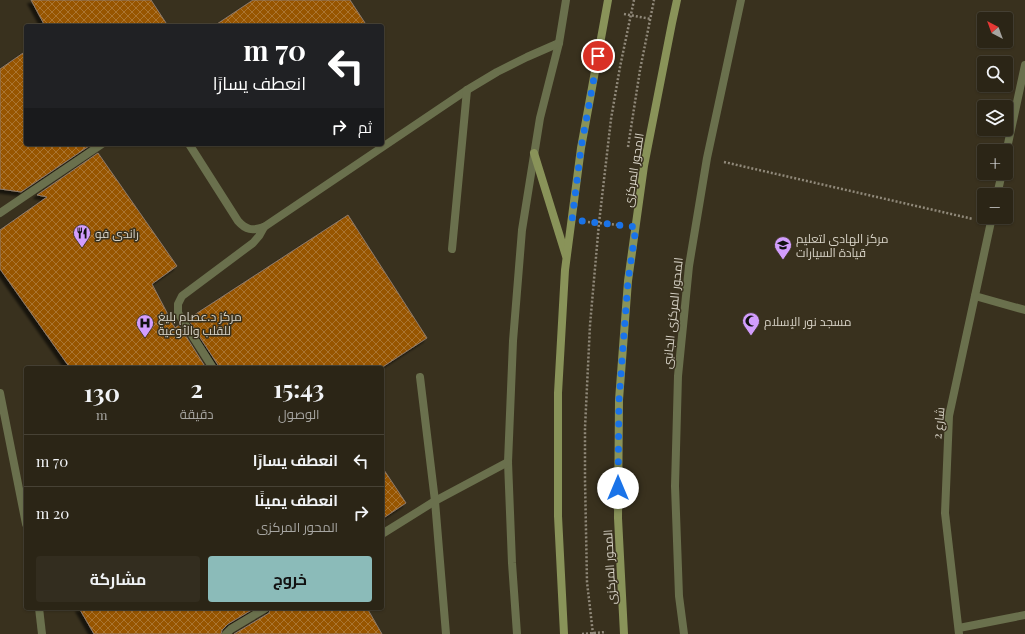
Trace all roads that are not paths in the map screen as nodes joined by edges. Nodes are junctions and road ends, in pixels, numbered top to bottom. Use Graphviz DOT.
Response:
graph roads {
  1 [pos="566,0"];
  2 [pos="608,0"];
  3 [pos="677,0"];
  4 [pos="741,0"];
  5 [pos="559,42"];
  6 [pos="1025,65"];
  7 [pos="467,90"];
  8 [pos="1008,144"];
  9 [pos="99,146"];
  10 [pos="190,146"];
  11 [pos="534,153"];
  12 [pos="0,213"];
  13 [pos="990,224"];
  14 [pos="264,227"];
  15 [pos="452,249"];
  16 [pos="567,258"];
  17 [pos="975,296"];
  18 [pos="1025,310"];
  19 [pos="212,366"];
  20 [pos="420,377"];
  21 [pos="0,393"];
  22 [pos="508,462"];
  23 [pos="435,501"];
  24 [pos="24,514"];
  25 [pos="384,533"];
  26 [pos="39,610"];
  27 [pos="263,610"];
  28 [pos="1025,615"];
  29 [pos="959,631"];
  30 [pos="624,632"];
  31 [pos="42,634"];
  32 [pos="226,634"];
  33 [pos="446,634"];
  34 [pos="517,634"];
  35 [pos="564,634"];
  36 [pos="684,634"];
  1 -- 5 [label="street"];
  2 -- 16 [label="main road"];
  3 -- 30 [label="main road, المحور المركزى"];
  4 -- 36 [label="street, المحور المركزى الجانبى"];
  5 -- 7 [label="street"];
  5 -- 11 [label="street"];
  6 -- 8 [label="street"];
  7 -- 14 [label="street"];
  7 -- 15 [label="street"];
  9 -- 12 [label="street"];
  10 -- 14 [label="street"];
  11 -- 16 [label="main road"];
  11 -- 22 [label="street"];
  13 -- 17 [label="street, شارع 2"];
  14 -- 19 [label="street"];
  16 -- 35 [label="main road"];
  17 -- 18 [label="street"];
  17 -- 29 [label="street, شارع 2"];
  20 -- 23 [label="street"];
  21 -- 24 [label="street"];
  22 -- 23 [label="street"];
  22 -- 34 [label="street"];
  23 -- 25 [label="street"];
  23 -- 33 [label="street"];
  26 -- 31 [label="street"];
  27 -- 32 [label="street"];
  28 -- 29 [label="street"];
}
